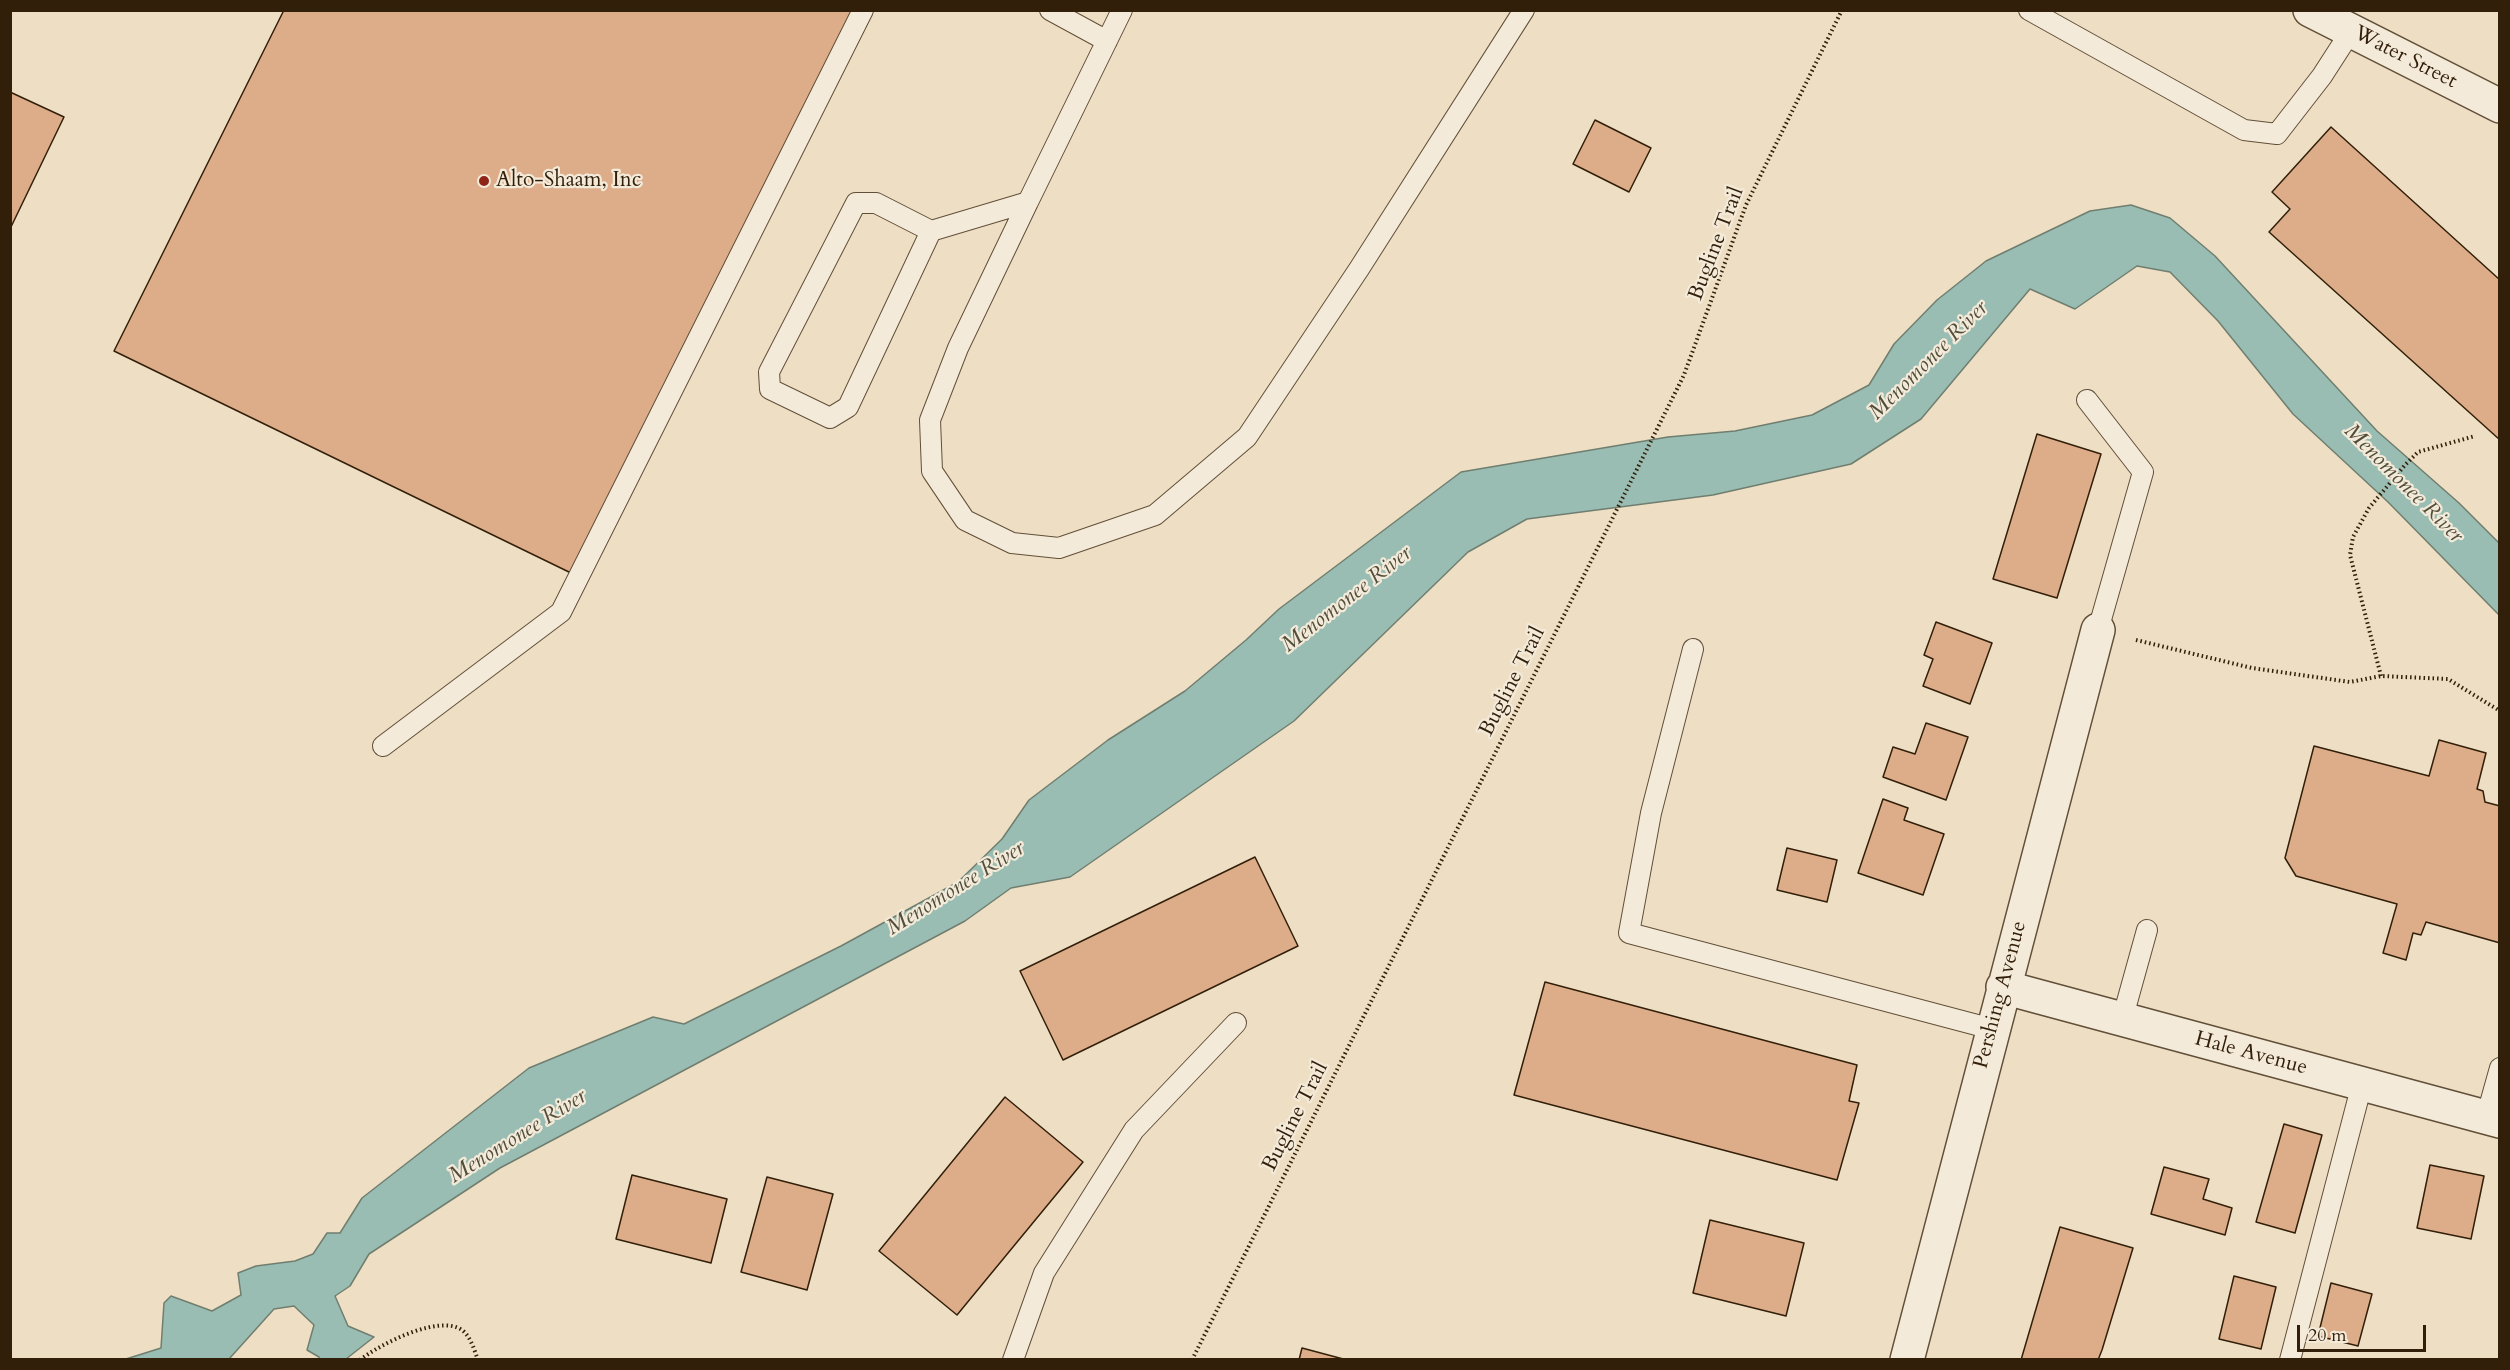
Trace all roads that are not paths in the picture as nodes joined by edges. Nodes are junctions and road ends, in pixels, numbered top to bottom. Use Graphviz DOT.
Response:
graph roads {
  1 [pos="863,10"];
  2 [pos="1050,10"];
  3 [pos="1122,10"];
  4 [pos="2029,10"];
  5 [pos="2310,10"];
  6 [pos="1518,14"];
  7 [pos="2351,31"];
  8 [pos="1107,40"];
  9 [pos="2499,106"];
  10 [pos="1028,202"];
  11 [pos="931,231"];
  12 [pos="2087,400"];
  13 [pos="2098,630"];
  14 [pos="1693,649"];
  15 [pos="383,746"];
  16 [pos="2147,930"];
  17 [pos="2003,987"];
  18 [pos="2122,1020"];
  19 [pos="1236,1023"];
  20 [pos="1992,1029"];
  21 [pos="2499,1068"];
  22 [pos="2362,1084"];
  23 [pos="2493,1120"];
  24 [pos="1012,1359"];
  25 [pos="1907,1359"];
  26 [pos="2290,1359"];
  1 -- 15 [label="lane"];
  2 -- 8 [label="lane"];
  3 -- 8 [label="lane"];
  4 -- 7 [label="lane"];
  5 -- 7 [label="street, Water Street"];
  6 -- 10 [label="lane"];
  7 -- 9 [label="street, Water Street"];
  8 -- 10 [label="lane"];
  10 -- 11 [label="lane"];
  11 -- 11 [label="lane"];
  12 -- 13 [label="lane"];
  13 -- 17 [label="street, Pershing Avenue"];
  14 -- 20 [label="lane"];
  16 -- 18 [label="lane"];
  17 -- 18 [label="street, Hale Avenue"];
  17 -- 20 [label="street, Pershing Avenue"];
  18 -- 22 [label="street, Hale Avenue"];
  19 -- 24 [label="lane"];
  20 -- 25 [label="street, Pershing Avenue"];
  21 -- 23 [label="lane"];
  22 -- 23 [label="street, Hale Avenue"];
  22 -- 26 [label="lane"];
}
